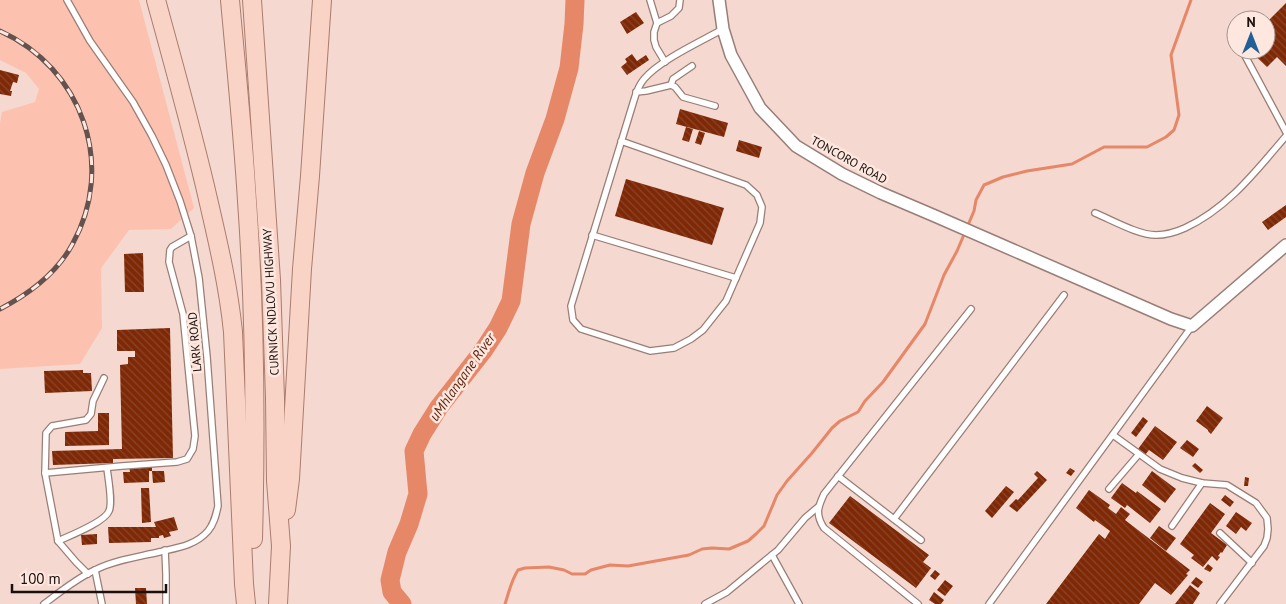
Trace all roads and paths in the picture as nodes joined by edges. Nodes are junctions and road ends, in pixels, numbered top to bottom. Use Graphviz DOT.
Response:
graph roads {
  1 [pos="67,0"];
  2 [pos="156,0"];
  3 [pos="230,0"];
  4 [pos="252,0"];
  5 [pos="322,0"];
  6 [pos="650,0"];
  7 [pos="680,0"];
  8 [pos="719,0"];
  9 [pos="657,23"];
  10 [pos="722,29"];
  11 [pos="1247,60"];
  12 [pos="666,62"];
  13 [pos="692,66"];
  14 [pos="670,85"];
  15 [pos="636,92"];
  16 [pos="715,106"];
  17 [pos="1286,132"];
  18 [pos="1286,136"];
  19 [pos="621,141"];
  20 [pos="1095,213"];
  21 [pos="191,236"];
  22 [pos="592,236"];
  23 [pos="1286,245"];
  24 [pos="736,278"];
  25 [pos="1064,295"];
  26 [pos="971,309"];
  27 [pos="1192,326"];
  28 [pos="104,378"];
  29 [pos="1113,435"];
  30 [pos="1139,454"];
  31 [pos="107,468"];
  32 [pos="45,473"];
  33 [pos="838,476"];
  34 [pos="1202,483"];
  35 [pos="1109,489"];
  36 [pos="818,507"];
  37 [pos="894,520"];
  38 [pos="1172,526"];
  39 [pos="1220,534"];
  40 [pos="921,540"];
  41 [pos="58,542"];
  42 [pos="281,546"];
  43 [pos="164,550"];
  44 [pos="772,556"];
  45 [pos="1252,563"];
  46 [pos="95,570"];
  47 [pos="88,574"];
  48 [pos="44,604"];
  49 [pos="102,604"];
  50 [pos="166,604"];
  51 [pos="246,604"];
  52 [pos="251,604"];
  53 [pos="278,604"];
  54 [pos="706,604"];
  55 [pos="799,604"];
  56 [pos="918,604"];
  57 [pos="990,604"];
  58 [pos="1220,604"];
  1 -- 21 [label="lane, LARK ROAD"];
  2 -- 51 [label="main road"];
  3 -- 52 [label="main road, CURNICK NDLOVU HIGHWAY"];
  4 -- 42 [label="main road, CURNICK NDLOVU HIGHWAY"];
  5 -- 42 [label="main road"];
  6 -- 9 [label="lane"];
  7 -- 9 [label="lane"];
  8 -- 10 [label="street, TONCORO ROAD"];
  9 -- 12 [label="lane"];
  10 -- 12 [label="lane"];
  10 -- 27 [label="street, TONCORO ROAD"];
  11 -- 17 [label="lane"];
  12 -- 15 [label="lane"];
  13 -- 14 [label="lane"];
  14 -- 15 [label="lane"];
  14 -- 16 [label="lane"];
  15 -- 19 [label="lane"];
  18 -- 20 [label="lane"];
  19 -- 22 [label="lane"];
  19 -- 24 [label="lane"];
  21 -- 31 [label="lane"];
  21 -- 43 [label="lane, LARK ROAD"];
  22 -- 24 [label="lane"];
  22 -- 24 [label="lane"];
  23 -- 27 [label="street"];
  25 -- 37 [label="lane"];
  26 -- 33 [label="lane"];
  27 -- 29 [label="lane"];
  28 -- 32 [label="lane"];
  29 -- 30 [label="lane"];
  29 -- 57 [label="lane"];
  30 -- 34 [label="lane"];
  30 -- 35 [label="lane"];
  31 -- 32 [label="lane"];
  31 -- 41 [label="lane"];
  32 -- 41 [label="lane"];
  33 -- 36 [label="lane"];
  33 -- 37 [label="lane"];
  34 -- 38 [label="lane"];
  34 -- 45 [label="lane"];
  36 -- 44 [label="lane"];
  36 -- 56 [label="lane"];
  37 -- 40 [label="lane"];
  39 -- 45 [label="lane"];
  41 -- 47 [label="lane"];
  42 -- 53 [label="main road, CURNICK NDLOVU HIGHWAY"];
  43 -- 46 [label="lane, LARK ROAD"];
  43 -- 50 [label="lane"];
  44 -- 54 [label="lane"];
  44 -- 55 [label="lane"];
  45 -- 58 [label="lane"];
  46 -- 47 [label="lane, LARK ROAD"];
  46 -- 49 [label="lane"];
  47 -- 48 [label="lane, LARK ROAD"];
}
